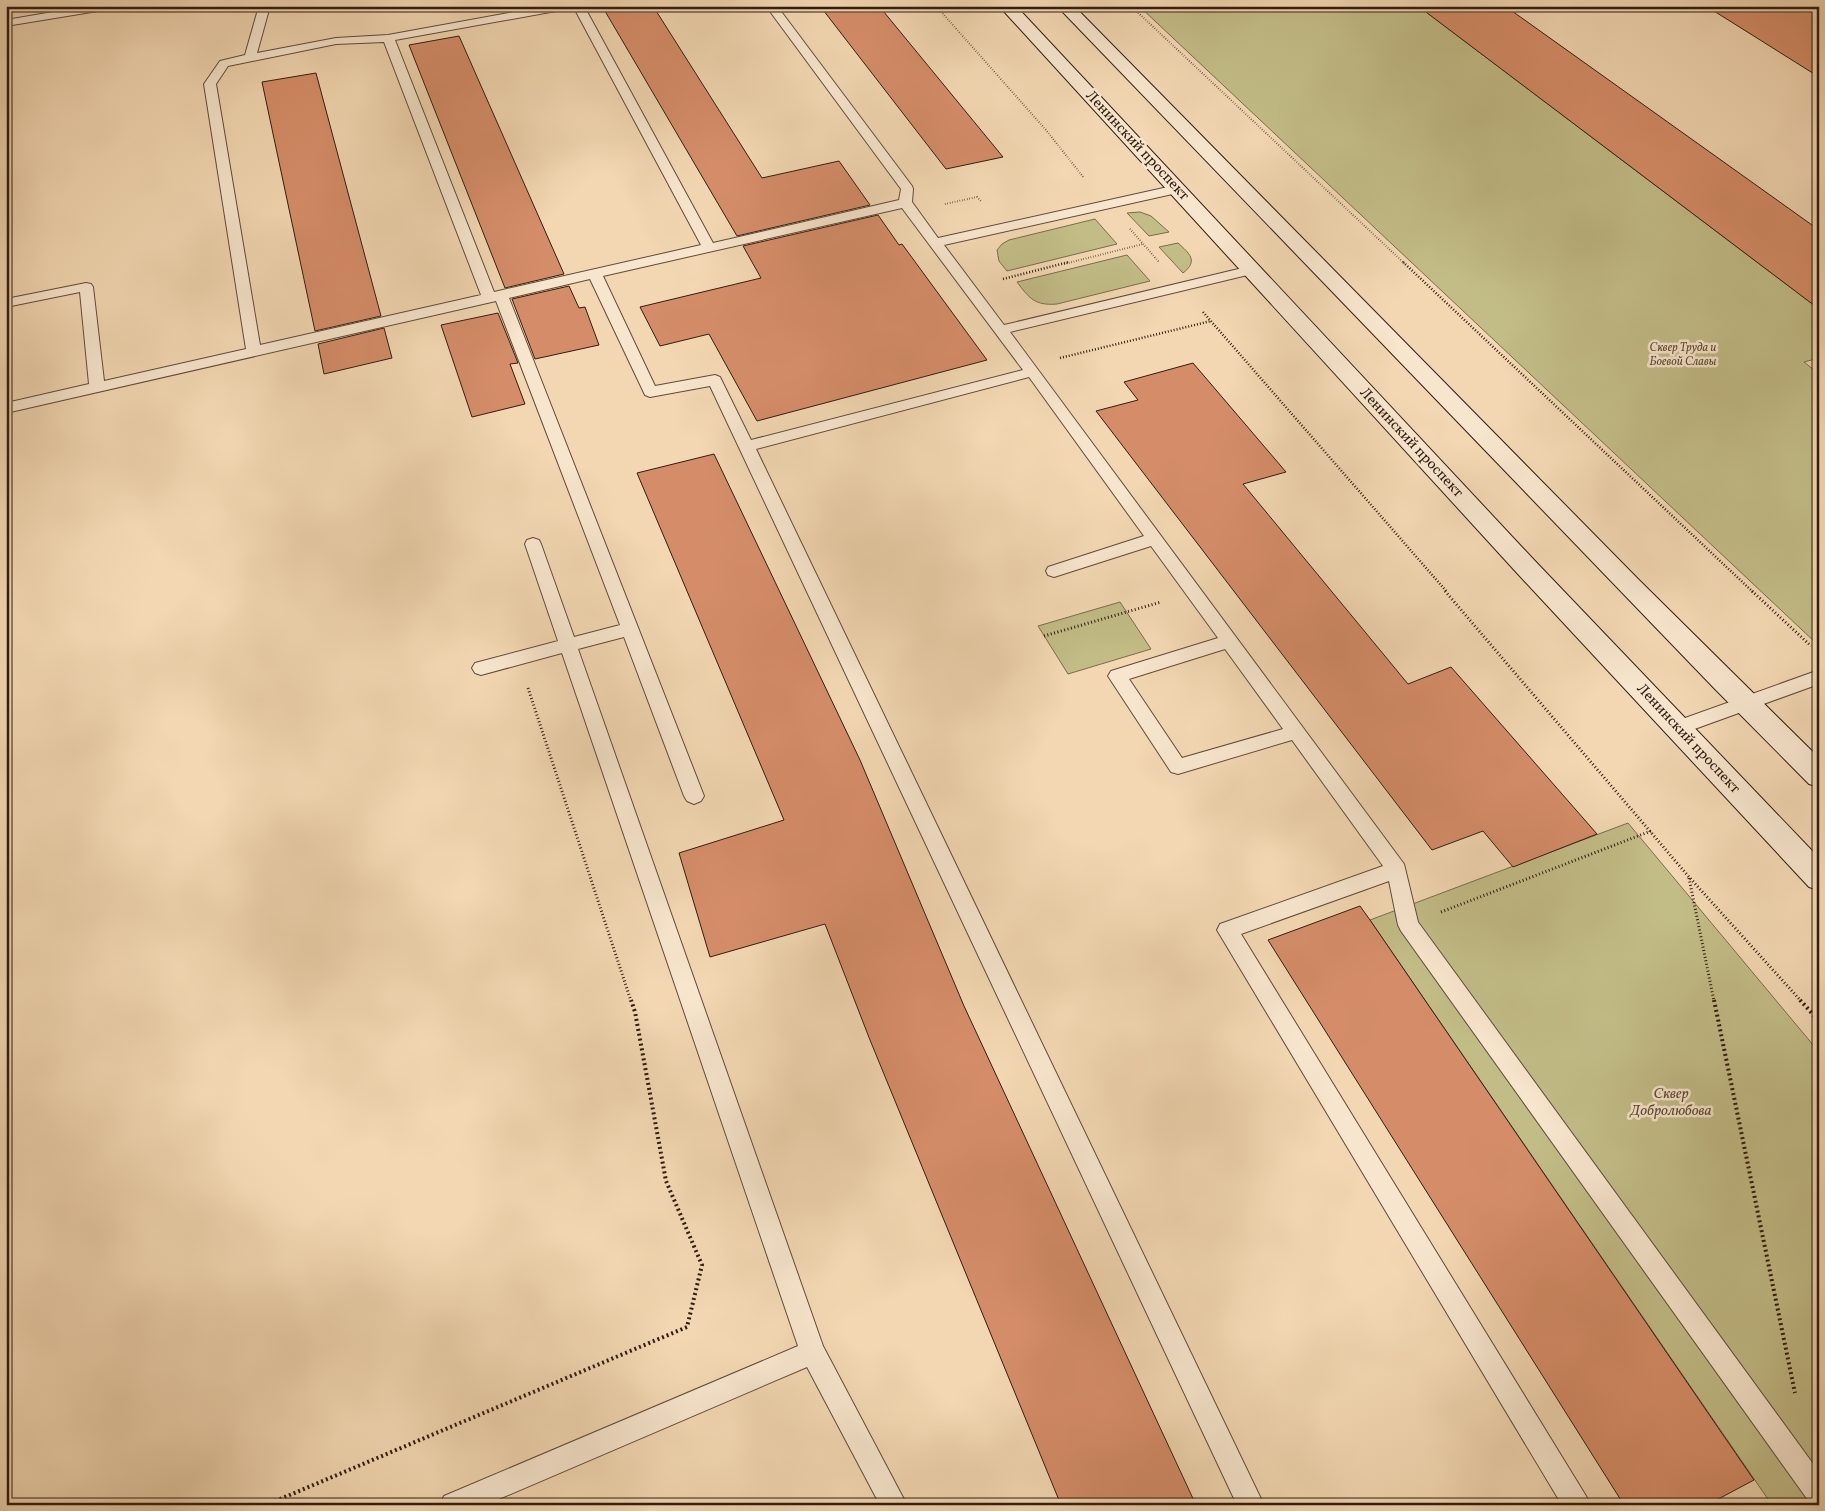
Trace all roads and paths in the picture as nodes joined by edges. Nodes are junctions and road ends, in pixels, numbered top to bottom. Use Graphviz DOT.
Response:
graph roads {
  1 [pos="110,6"];
  2 [pos="265,6"];
  3 [pos="566,6"];
  4 [pos="578,6"];
  5 [pos="771,6"];
  6 [pos="936,6"];
  7 [pos="1007,6"];
  8 [pos="1065,6"];
  9 [pos="1131,6"];
  10 [pos="6,23"];
  11 [pos="388,38"];
  12 [pos="250,57"];
  13 [pos="1177,190"];
  14 [pos="905,203"];
  15 [pos="1108,205"];
  16 [pos="935,244"];
  17 [pos="1143,244"];
  18 [pos="709,248"];
  19 [pos="1251,270"];
  20 [pos="595,274"];
  21 [pos="969,288"];
  22 [pos="1182,288"];
  23 [pos="495,297"];
  24 [pos="6,303"];
  25 [pos="1211,321"];
  26 [pos="1001,330"];
  27 [pos="254,352"];
  28 [pos="1030,369"];
  29 [pos="97,387"];
  30 [pos="6,408"];
  31 [pos="747,446"];
  32 [pos="1154,539"];
  33 [pos="533,544"];
  34 [pos="1054,571"];
  35 [pos="1193,593"];
  36 [pos="630,630"];
  37 [pos="1044,636"];
  38 [pos="1230,642"];
  39 [pos="569,646"];
  40 [pos="1812,647"];
  41 [pos="519,659"];
  42 [pos="481,668"];
  43 [pos="1819,677"];
  44 [pos="1745,704"];
  45 [pos="1678,728"];
  46 [pos="1296,732"];
  47 [pos="1819,776"];
  48 [pos="694,796"];
  49 [pos="1651,831"];
  50 [pos="1397,870"];
  51 [pos="1688,878"];
  52 [pos="1819,878"];
  53 [pos="1408,925"];
  54 [pos="1819,1021"];
  55 [pos="813,1352"];
  56 [pos="1797,1402"];
  57 [pos="1818,1490"];
  58 [pos="266,1505"];
  59 [pos="454,1505"];
  60 [pos="894,1505"];
  61 [pos="1251,1505"];
  62 [pos="1577,1505"];
  1 -- 10 [label="lane"];
  2 -- 12 [label="lane"];
  3 -- 11 [label="lane"];
  4 -- 18 [label="lane"];
  5 -- 14 [label="lane"];
  6 -- 15 [label="path"];
  7 -- 13 [label="main road, Ленинский проспект"];
  8 -- 44 [label="main road"];
  9 -- 40 [label="path"];
  11 -- 12 [label="lane"];
  11 -- 23 [label="lane"];
  12 -- 27 [label="lane"];
  13 -- 15 [label="lane"];
  13 -- 19 [label="main road, Ленинский проспект"];
  14 -- 16 [label="lane"];
  14 -- 18 [label="lane"];
  15 -- 16 [label="lane"];
  15 -- 17 [label="path"];
  16 -- 21 [label="lane"];
  17 -- 21 [label="path"];
  17 -- 22 [label="path"];
  18 -- 20 [label="lane"];
  19 -- 22 [label="lane"];
  19 -- 45 [label="main road, Ленинский проспект"];
  20 -- 23 [label="lane"];
  20 -- 31 [label="lane"];
  21 -- 26 [label="lane"];
  22 -- 25 [label="path"];
  22 -- 26 [label="lane"];
  23 -- 27 [label="lane"];
  23 -- 36 [label="lane"];
  24 -- 29 [label="lane"];
  25 -- 28 [label="path"];
  25 -- 49 [label="path"];
  26 -- 28 [label="lane"];
  27 -- 29 [label="lane"];
  28 -- 31 [label="lane"];
  28 -- 32 [label="lane"];
  29 -- 30 [label="lane"];
  31 -- 61 [label="lane"];
  32 -- 34 [label="lane"];
  32 -- 35 [label="lane"];
  33 -- 39 [label="lane"];
  35 -- 37 [label="path"];
  35 -- 38 [label="lane"];
  36 -- 39 [label="lane"];
  36 -- 48 [label="lane"];
  38 -- 46 [label="lane"];
  38 -- 46 [label="lane"];
  39 -- 41 [label="lane"];
  39 -- 55 [label="lane"];
  41 -- 42 [label="lane"];
  41 -- 58 [label="path"];
  43 -- 44 [label="lane"];
  44 -- 45 [label="lane"];
  44 -- 47 [label="main road"];
  45 -- 52 [label="main road, Ленинский проспект"];
  46 -- 50 [label="lane"];
  49 -- 51 [label="path"];
  49 -- 53 [label="path"];
  50 -- 53 [label="lane"];
  50 -- 62 [label="lane"];
  51 -- 54 [label="path"];
  51 -- 56 [label="path"];
  53 -- 57 [label="lane"];
  55 -- 59 [label="lane"];
  55 -- 60 [label="lane"];
}
